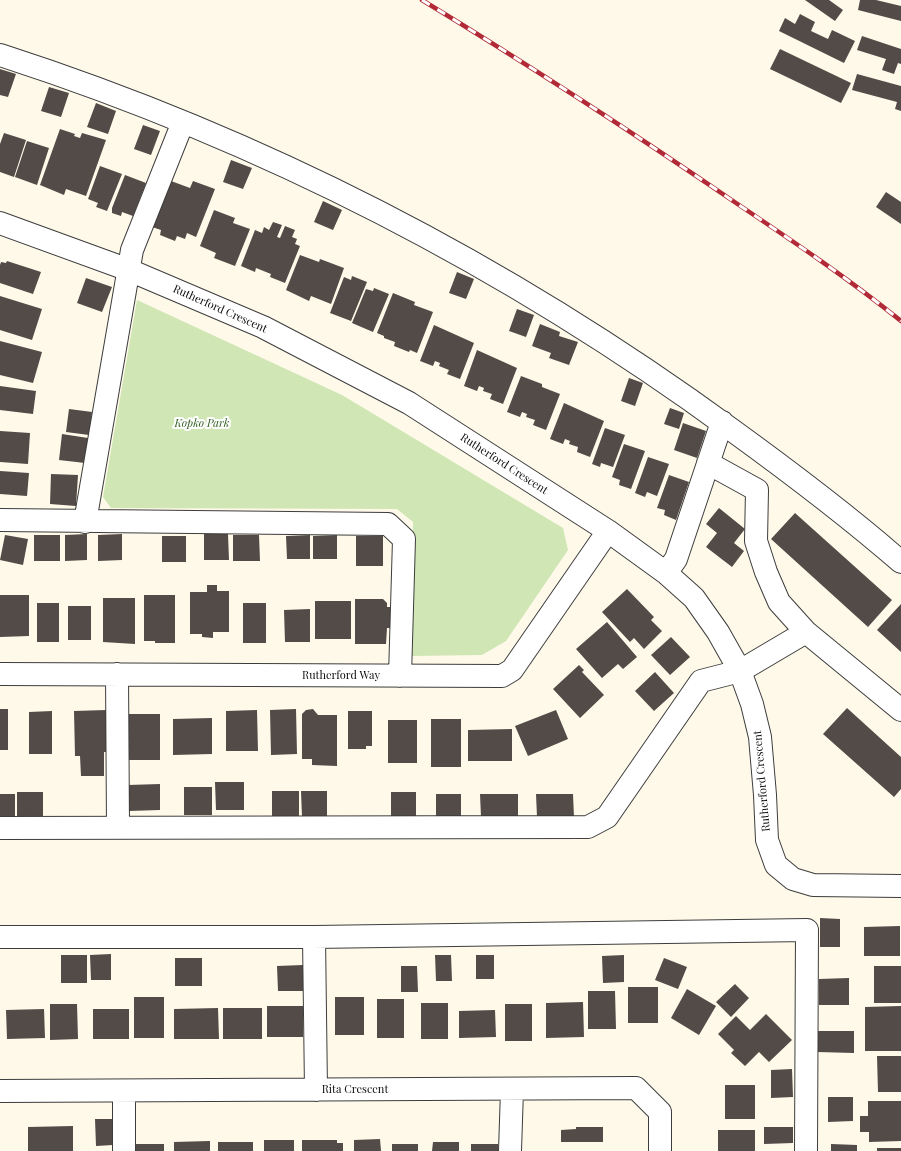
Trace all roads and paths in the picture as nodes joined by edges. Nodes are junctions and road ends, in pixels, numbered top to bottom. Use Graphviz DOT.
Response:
graph roads {
  1 [pos="0,55"];
  2 [pos="183,122"];
  3 [pos="0,223"];
  4 [pos="129,270"];
  5 [pos="722,422"];
  6 [pos="708,463"];
  7 [pos="0,520"];
  8 [pos="85,522"];
  9 [pos="608,531"];
  10 [pos="901,562"];
  11 [pos="666,573"];
  12 [pos="806,632"];
  13 [pos="740,671"];
  14 [pos="0,674"];
  15 [pos="118,674"];
  16 [pos="400,676"];
  17 [pos="901,710"];
  18 [pos="118,827"];
  19 [pos="0,828"];
  20 [pos="901,886"];
  21 [pos="0,937"];
  22 [pos="314,938"];
  23 [pos="316,1090"];
  24 [pos="512,1090"];
  25 [pos="0,1091"];
  26 [pos="124,1092"];
  27 [pos="124,1151"];
  28 [pos="510,1151"];
  29 [pos="660,1151"];
  30 [pos="806,1151"];
  1 -- 2 [label="street"];
  2 -- 4 [label="street"];
  2 -- 5 [label="street"];
  3 -- 4 [label="street, Rutherford Crescent"];
  4 -- 8 [label="street"];
  4 -- 9 [label="street, Rutherford Crescent"];
  5 -- 6 [label="street"];
  5 -- 10 [label="street"];
  6 -- 11 [label="street"];
  6 -- 12 [label="street"];
  7 -- 8 [label="street"];
  8 -- 16 [label="street"];
  9 -- 11 [label="street, Rutherford Crescent"];
  9 -- 16 [label="street, Rutherford Way"];
  11 -- 13 [label="street, Rutherford Crescent"];
  12 -- 13 [label="street"];
  12 -- 17 [label="street"];
  13 -- 18 [label="street"];
  13 -- 20 [label="street, Rutherford Crescent"];
  14 -- 15 [label="street, Rutherford Way"];
  15 -- 16 [label="street, Rutherford Way"];
  15 -- 18 [label="street"];
  18 -- 19 [label="street"];
  21 -- 22 [label="street"];
  22 -- 23 [label="street"];
  22 -- 30 [label="street"];
  23 -- 24 [label="street, Rita Crescent"];
  23 -- 26 [label="street, Rita Crescent"];
  24 -- 28 [label="street"];
  24 -- 29 [label="street, Rita Crescent"];
  25 -- 26 [label="street, Rita Crescent"];
  26 -- 27 [label="street"];
}
